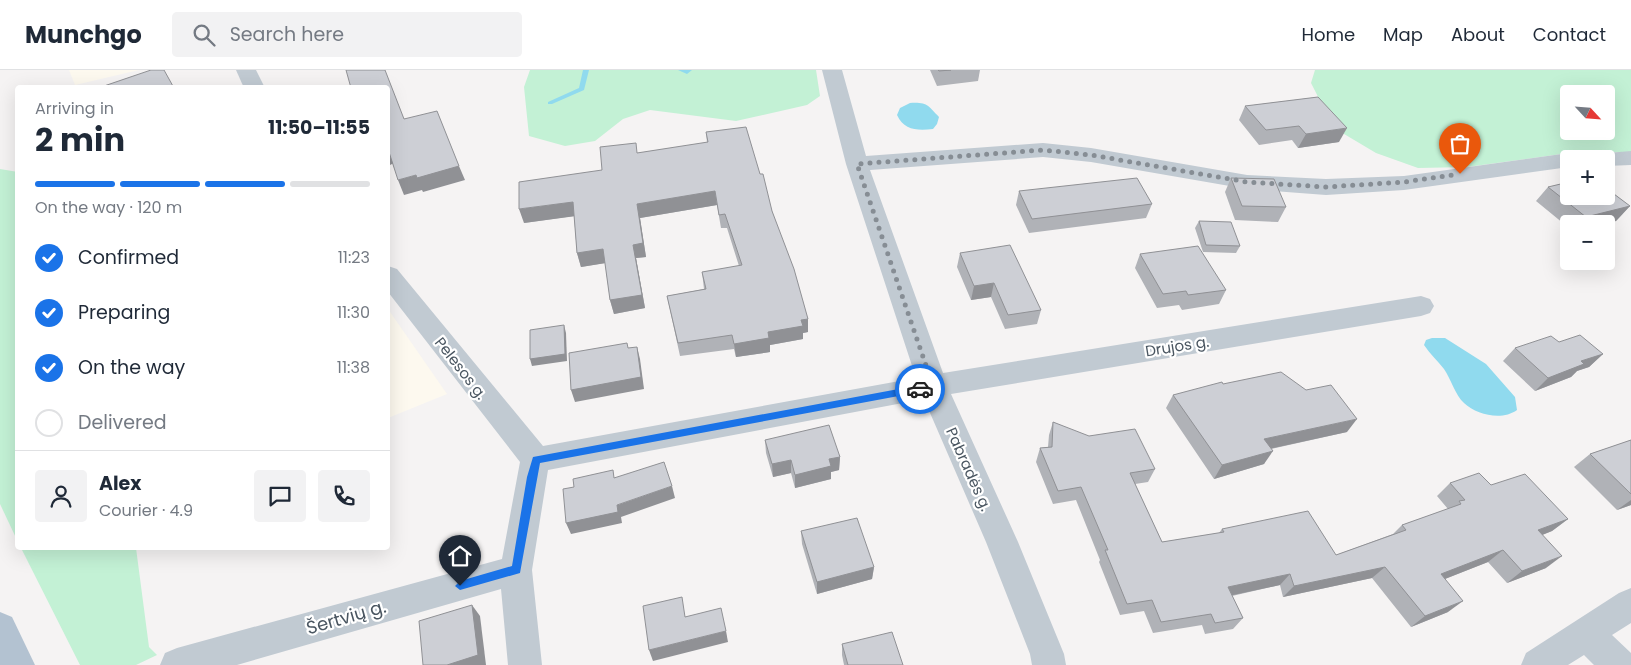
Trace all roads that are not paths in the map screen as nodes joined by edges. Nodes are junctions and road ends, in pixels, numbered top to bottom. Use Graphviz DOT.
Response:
graph roads {
  1 [pos="246,70"];
  2 [pos="832,70"];
  3 [pos="254,85"];
  4 [pos="1631,158"];
  5 [pos="1615,159"];
  6 [pos="1560,161"];
  7 [pos="857,164"];
  8 [pos="390,278"];
  9 [pos="1421,306"];
  10 [pos="933,386"];
  11 [pos="536,460"];
  12 [pos="516,570"];
  13 [pos="1631,604"];
  14 [pos="0,628"];
  15 [pos="1585,633"];
  16 [pos="18,665"];
  17 [pos="177,665"];
  18 [pos="525,665"];
  19 [pos="1049,665"];
  20 [pos="1538,665"];
  21 [pos="1619,665"];
  1 -- 3 [label="street"];
  2 -- 7 [label="street, Pabradės g."];
  4 -- 5 [label="street"];
  6 -- 7 [label="street"];
  7 -- 10 [label="street, Pabradės g."];
  8 -- 11 [label="street, Pelesos g."];
  9 -- 10 [label="street, Drujos g."];
  10 -- 11 [label="street, Drujos g."];
  10 -- 19 [label="street, Pabradės g."];
  11 -- 12 [label="street"];
  12 -- 17 [label="street, Šertvių g."];
  12 -- 18 [label="street"];
  13 -- 15 [label="street"];
  14 -- 16 [label="main road"];
  15 -- 20 [label="street"];
  15 -- 21 [label="street"];
}
